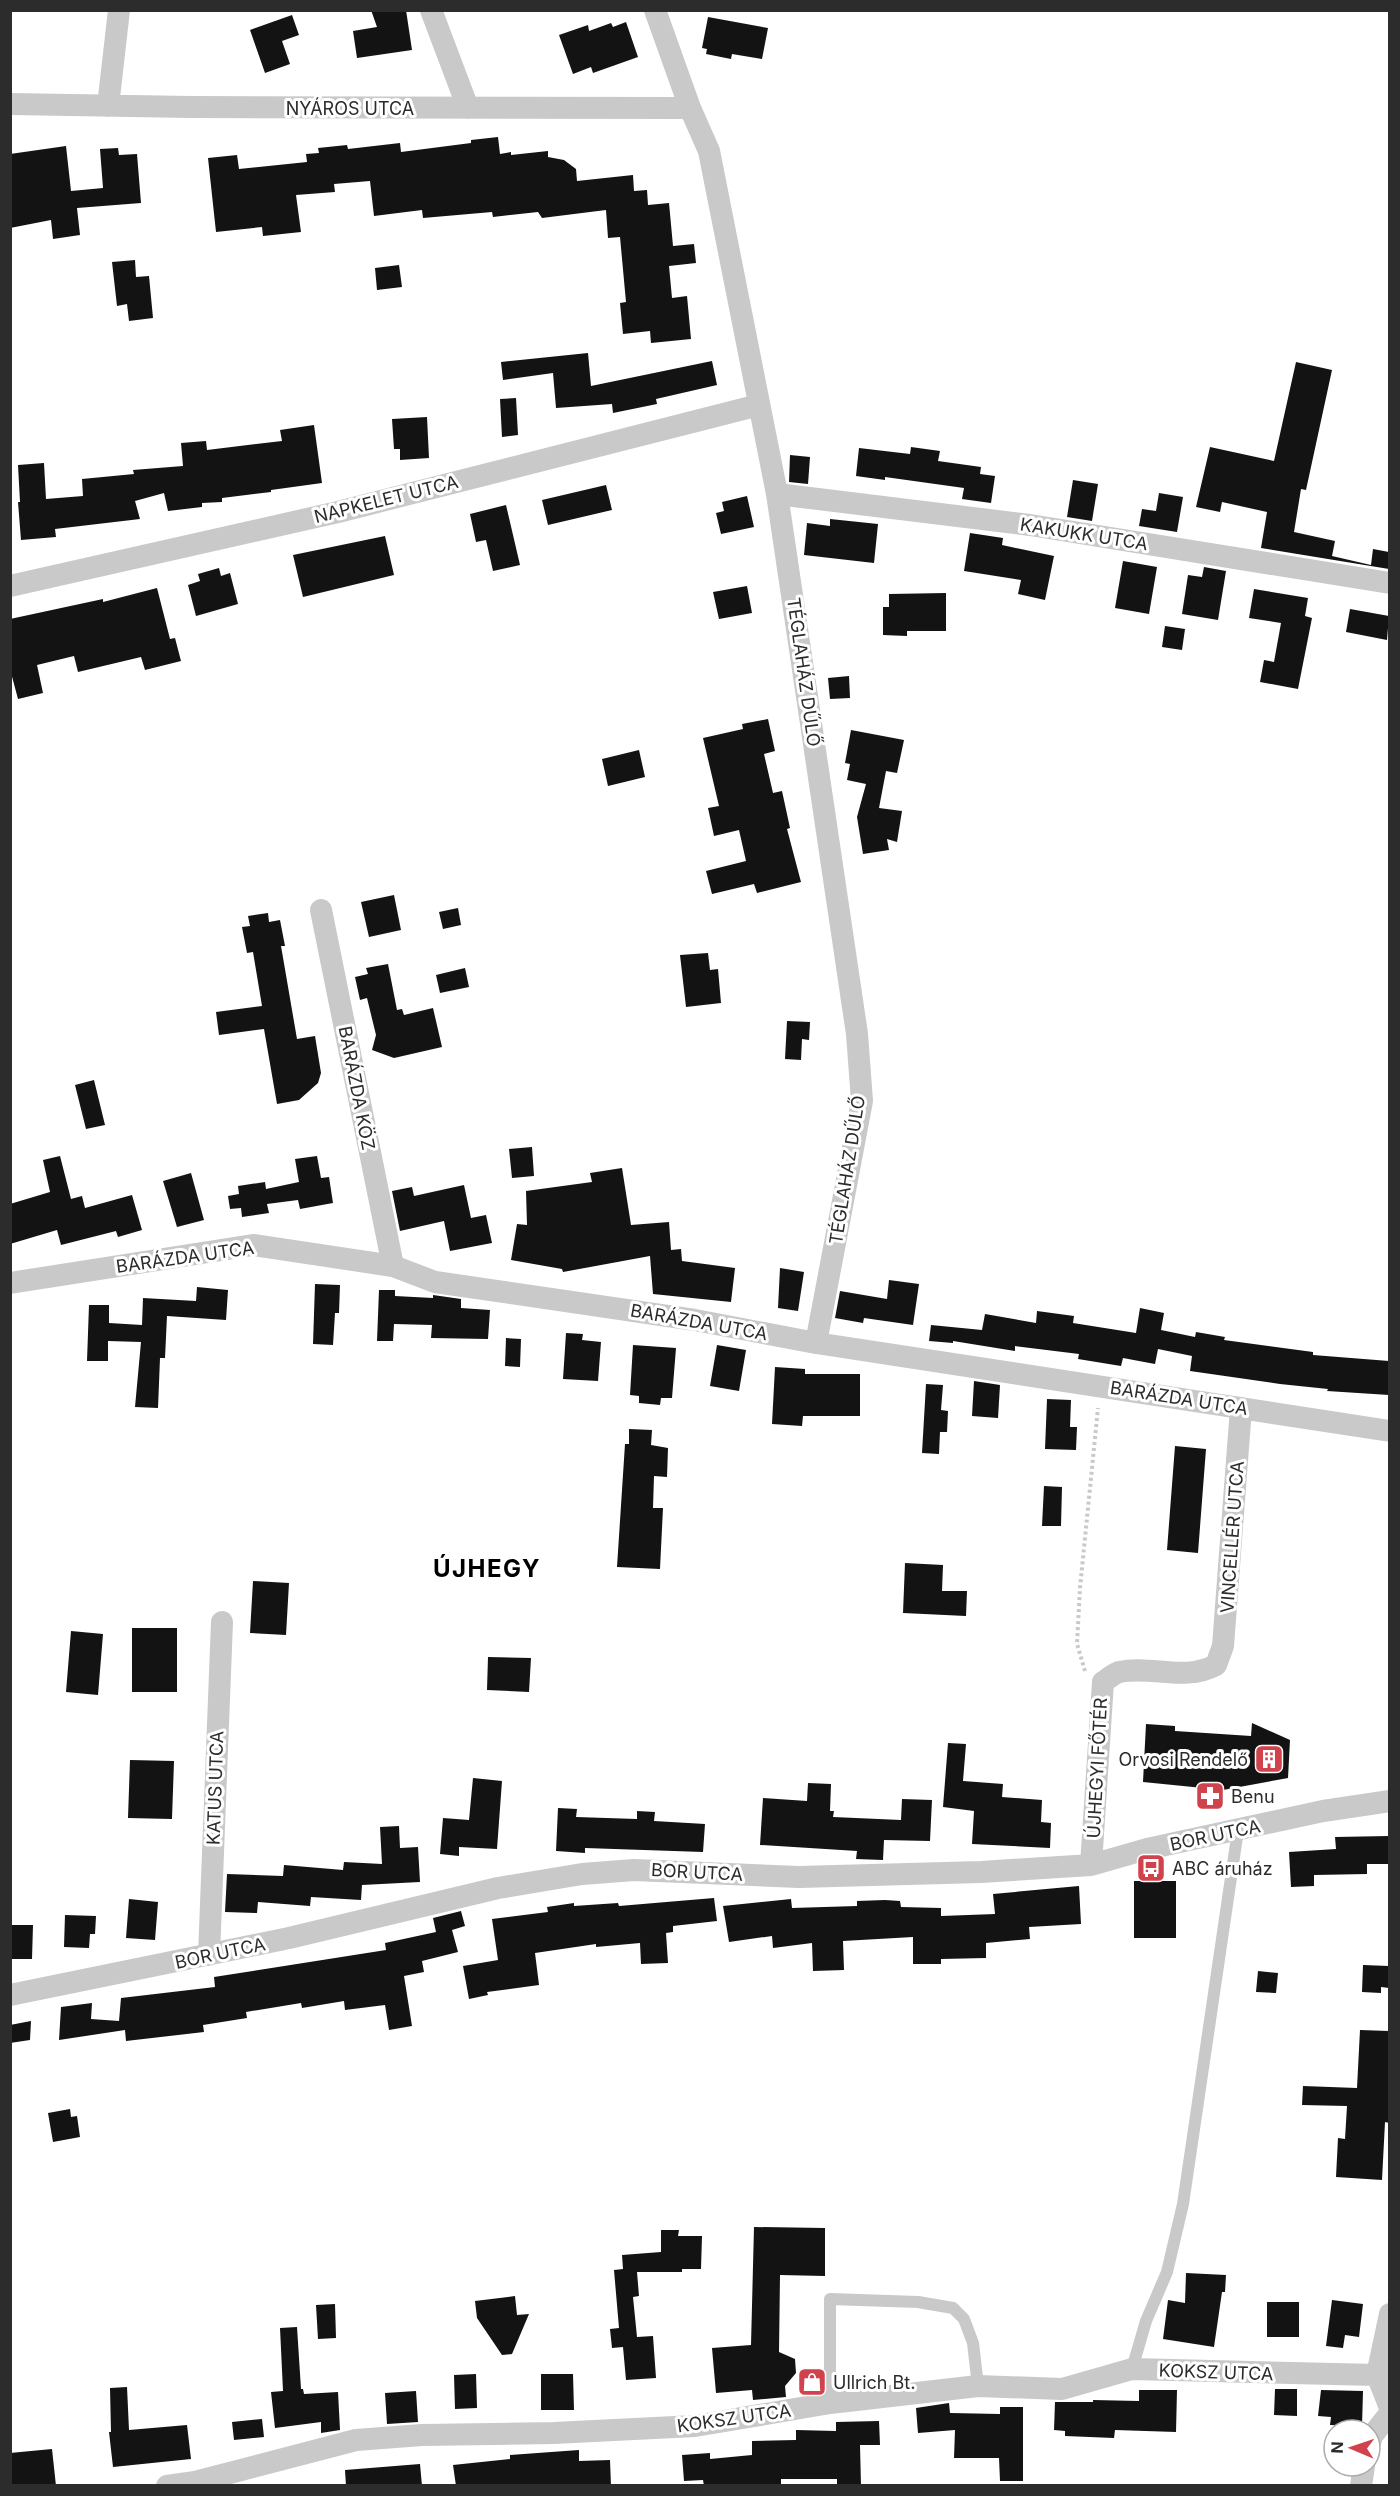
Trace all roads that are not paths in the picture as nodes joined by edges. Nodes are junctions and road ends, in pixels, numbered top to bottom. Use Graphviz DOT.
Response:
graph roads {
  1 [pos="119,10"];
  2 [pos="431,10"];
  3 [pos="656,10"];
  4 [pos="10,104"];
  5 [pos="108,106"];
  6 [pos="468,108"];
  7 [pos="690,108"];
  8 [pos="759,405"];
  9 [pos="777,494"];
  10 [pos="1389,584"];
  11 [pos="10,585"];
  12 [pos="321,910"];
  13 [pos="393,1266"];
  14 [pos="10,1283"];
  15 [pos="816,1343"];
  16 [pos="1241,1408"];
  17 [pos="1389,1431"];
  18 [pos="222,1622"];
  19 [pos="1216,1665"];
  20 [pos="1389,1801"];
  21 [pos="1238,1830"];
  22 [pos="1091,1865"];
  23 [pos="209,1955"];
  24 [pos="10,1995"];
  25 [pos="1389,2314"];
  26 [pos="1132,2369"];
  27 [pos="1377,2375"];
  28 [pos="978,2386"];
  29 [pos="830,2403"];
  30 [pos="1389,2408"];
  31 [pos="167,2486"];
  1 -- 5 [label="street"];
  2 -- 6 [label="street"];
  3 -- 7 [label="street, TÉGLAHÁZ DŰLŐ"];
  4 -- 5 [label="street, NYÁROS UTCA"];
  5 -- 6 [label="street, NYÁROS UTCA"];
  6 -- 7 [label="street, NYÁROS UTCA"];
  7 -- 8 [label="street, TÉGLAHÁZ DŰLŐ"];
  8 -- 9 [label="street, TÉGLAHÁZ DŰLŐ"];
  8 -- 11 [label="street, NAPKELET UTCA"];
  9 -- 10 [label="street, KAKUKK UTCA"];
  9 -- 15 [label="street, TÉGLAHÁZ DŰLŐ"];
  12 -- 13 [label="street, BARÁZDA KÖZ"];
  13 -- 14 [label="street, BARÁZDA UTCA"];
  13 -- 15 [label="street, BARÁZDA UTCA"];
  15 -- 16 [label="street, BARÁZDA UTCA"];
  16 -- 17 [label="street, BARÁZDA UTCA"];
  16 -- 19 [label="street, VINCELLÉR UTCA"];
  18 -- 23 [label="street, KATUS UTCA"];
  19 -- 22 [label="street, ÚJHEGYI FŐTÉR"];
  20 -- 21 [label="street, BOR UTCA"];
  21 -- 22 [label="street, BOR UTCA"];
  21 -- 26 [label="lane"];
  22 -- 23 [label="street, BOR UTCA"];
  23 -- 24 [label="street, BOR UTCA"];
  25 -- 27 [label="street"];
  26 -- 27 [label="street, KOKSZ UTCA"];
  26 -- 28 [label="street, KOKSZ UTCA"];
  27 -- 30 [label="street"];
  28 -- 29 [label="street, KOKSZ UTCA"];
  28 -- 29 [label="lane"];
  29 -- 31 [label="street, KOKSZ UTCA"];
}
